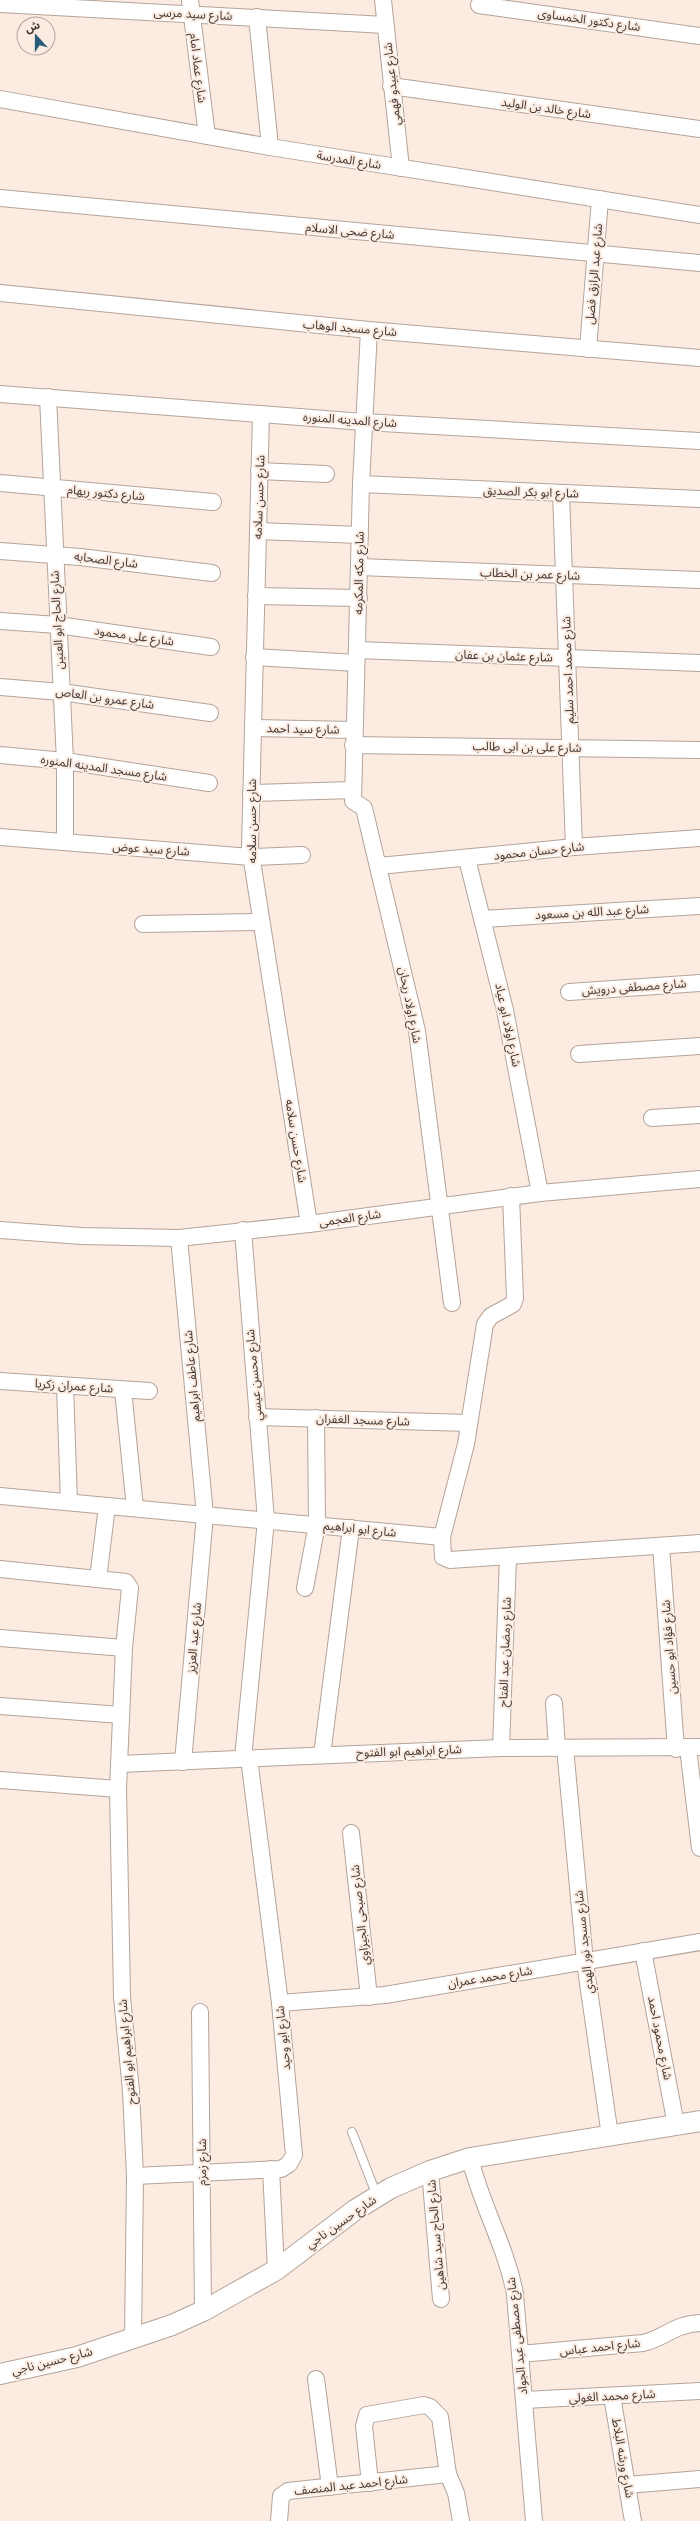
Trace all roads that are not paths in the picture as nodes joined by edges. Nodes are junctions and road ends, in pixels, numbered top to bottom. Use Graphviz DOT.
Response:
graph roads {
  1 [pos="383,0"];
  2 [pos="0,4"];
  3 [pos="479,5"];
  4 [pos="191,7"];
  5 [pos="257,17"];
  6 [pos="385,25"];
  7 [pos="700,36"];
  8 [pos="391,86"];
  9 [pos="0,99"];
  10 [pos="700,129"];
  11 [pos="207,136"];
  12 [pos="270,147"];
  13 [pos="401,168"];
  14 [pos="0,198"];
  15 [pos="600,199"];
  16 [pos="700,215"];
  17 [pos="596,254"];
  18 [pos="700,263"];
  19 [pos="0,293"];
  20 [pos="369,330"];
  21 [pos="588,349"];
  22 [pos="700,358"];
  23 [pos="0,394"];
  24 [pos="48,397"];
  25 [pos="261,414"];
  26 [pos="364,422"];
  27 [pos="700,441"];
  28 [pos="259,471"];
  29 [pos="326,474"];
  30 [pos="0,484"];
  31 [pos="361,484"];
  32 [pos="52,488"];
  33 [pos="562,493"];
  34 [pos="700,499"];
  35 [pos="213,502"];
  36 [pos="258,531"];
  37 [pos="360,534"];
  38 [pos="0,551"];
  39 [pos="54,555"];
  40 [pos="360,567"];
  41 [pos="212,573"];
  42 [pos="564,575"];
  43 [pos="700,580"];
  44 [pos="256,596"];
  45 [pos="359,598"];
  46 [pos="0,621"];
  47 [pos="58,625"];
  48 [pos="211,647"];
  49 [pos="254,657"];
  50 [pos="357,657"];
  51 [pos="567,658"];
  52 [pos="700,663"];
  53 [pos="0,687"];
  54 [pos="61,692"];
  55 [pos="210,713"];
  56 [pos="253,728"];
  57 [pos="354,737"];
  58 [pos="570,748"];
  59 [pos="700,750"];
  60 [pos="0,755"];
  61 [pos="65,761"];
  62 [pos="209,783"];
  63 [pos="353,790"];
  64 [pos="251,793"];
  65 [pos="364,808"];
  66 [pos="0,837"];
  67 [pos="700,838"];
  68 [pos="65,842"];
  69 [pos="574,847"];
  70 [pos="302,855"];
  71 [pos="251,857"];
  72 [pos="467,859"];
  73 [pos="379,866"];
  74 [pos="700,906"];
  75 [pos="483,919"];
  76 [pos="261,922"];
  77 [pos="143,924"];
  78 [pos="700,982"];
  79 [pos="569,992"];
  80 [pos="700,1046"];
  81 [pos="579,1054"];
  82 [pos="700,1115"];
  83 [pos="652,1118"];
  84 [pos="700,1179"];
  85 [pos="540,1193"];
  86 [pos="511,1196"];
  87 [pos="440,1206"];
  88 [pos="309,1224"];
  89 [pos="0,1230"];
  90 [pos="243,1230"];
  91 [pos="178,1238"];
  92 [pos="452,1303"];
  93 [pos="0,1381"];
  94 [pos="65,1386"];
  95 [pos="124,1390"];
  96 [pos="149,1391"];
  97 [pos="257,1417"];
  98 [pos="316,1418"];
  99 [pos="469,1423"];
  100 [pos="0,1496"];
  101 [pos="69,1502"];
  102 [pos="107,1506"];
  103 [pos="135,1508"];
  104 [pos="205,1515"];
  105 [pos="266,1520"];
  106 [pos="317,1524"];
  107 [pos="351,1528"];
  108 [pos="442,1537"];
  109 [pos="700,1543"];
  110 [pos="661,1546"];
  111 [pos="508,1557"];
  112 [pos="0,1569"];
  113 [pos="98,1579"];
  114 [pos="305,1588"];
  115 [pos="0,1638"];
  116 [pos="124,1648"];
  117 [pos="554,1703"];
  118 [pos="0,1706"];
  119 [pos="121,1715"];
  120 [pos="501,1748"];
  121 [pos="561,1748"];
  122 [pos="688,1748"];
  123 [pos="322,1755"];
  124 [pos="246,1758"];
  125 [pos="183,1762"];
  126 [pos="119,1764"];
  127 [pos="0,1780"];
  128 [pos="118,1789"];
  129 [pos="351,1833"];
  130 [pos="700,1848"];
  131 [pos="700,1942"];
  132 [pos="643,1951"];
  133 [pos="584,1962"];
  134 [pos="370,1997"];
  135 [pos="280,2003"];
  136 [pos="200,2012"];
  137 [pos="700,2121"];
  138 [pos="676,2125"];
  139 [pos="352,2132"];
  140 [pos="610,2136"];
  141 [pos="470,2158"];
  142 [pos="272,2169"];
  143 [pos="430,2171"];
  144 [pos="202,2173"];
  145 [pos="135,2176"];
  146 [pos="377,2197"];
  147 [pos="276,2270"];
  148 [pos="441,2299"];
  149 [pos="203,2311"];
  150 [pos="700,2323"];
  151 [pos="132,2339"];
  152 [pos="520,2354"];
  153 [pos="0,2374"];
  154 [pos="316,2379"];
  155 [pos="700,2391"];
  156 [pos="612,2396"];
  157 [pos="524,2400"];
  158 [pos="448,2474"];
  159 [pos="700,2479"];
  160 [pos="370,2483"];
  161 [pos="627,2485"];
  162 [pos="330,2487"];
  163 [pos="279,2521"];
  164 [pos="461,2521"];
  165 [pos="534,2521"];
  166 [pos="633,2521"];
  1 -- 6 [label="street, شارع عبيدو فهمي"];
  2 -- 4 [label="street, شارع سيد مرسى"];
  3 -- 7 [label="street, شارع دكتور الخمساوى"];
  4 -- 5 [label="street, شارع سيد مرسى"];
  4 -- 11 [label="street, شارع عماد امام"];
  5 -- 6 [label="street, شارع سيد مرسى"];
  5 -- 12 [label="street"];
  6 -- 8 [label="street, شارع عبيدو فهمي"];
  8 -- 10 [label="street, شارع خالد بن الوليد"];
  8 -- 13 [label="street, شارع عبيدو فهمي"];
  9 -- 11 [label="street, شارع المدرسة"];
  11 -- 12 [label="street, شارع المدرسة"];
  12 -- 13 [label="street, شارع المدرسة"];
  13 -- 15 [label="street, شارع المدرسة"];
  14 -- 17 [label="street, شارع ضحى الاسلام"];
  15 -- 16 [label="street, شارع المدرسة"];
  15 -- 17 [label="street, شارع عبد الرازق فضل"];
  17 -- 18 [label="street, شارع ضحى الاسلام"];
  17 -- 21 [label="street, شارع عبد الرازق فضل"];
  19 -- 20 [label="street, شارع مسجد الوهاب"];
  20 -- 21 [label="street, شارع مسجد الوهاب"];
  20 -- 26 [label="street, شارع مكه المكرمه"];
  21 -- 22 [label="street, شارع مسجد الوهاب"];
  23 -- 24 [label="street, شارع المدينه المنوره"];
  24 -- 25 [label="street, شارع المدينه المنوره"];
  24 -- 32 [label="street, شارع الحاج ابو العنين"];
  25 -- 26 [label="street, شارع المدينه المنوره"];
  25 -- 28 [label="street, شارع حسن سلامه"];
  26 -- 27 [label="street, شارع المدينه المنوره"];
  26 -- 31 [label="street, شارع مكه المكرمه"];
  28 -- 29 [label="street"];
  28 -- 36 [label="street, شارع حسن سلامه"];
  30 -- 32 [label="street, شارع دكتور ريهام"];
  31 -- 33 [label="street, شارع ابو بكر الصديق"];
  31 -- 37 [label="street, شارع مكه المكرمه"];
  32 -- 35 [label="street, شارع دكتور ريهام"];
  32 -- 39 [label="street, شارع الحاج ابو العنين"];
  33 -- 34 [label="street, شارع ابو بكر الصديق"];
  33 -- 42 [label="street, شارع محمد احمد سليم"];
  36 -- 37 [label="street"];
  36 -- 44 [label="street, شارع حسن سلامه"];
  37 -- 40 [label="street, شارع مكه المكرمه"];
  38 -- 39 [label="street, شارع الصحابه"];
  39 -- 41 [label="street, شارع الصحابه"];
  39 -- 47 [label="street, شارع الحاج ابو العنين"];
  40 -- 42 [label="street, شارع عمر بن الخطاب"];
  40 -- 45 [label="street, شارع مكه المكرمه"];
  42 -- 43 [label="street, شارع عمر بن الخطاب"];
  42 -- 51 [label="street, شارع محمد احمد سليم"];
  44 -- 45 [label="street"];
  44 -- 49 [label="street, شارع حسن سلامه"];
  45 -- 50 [label="street, شارع مكه المكرمه"];
  46 -- 47 [label="street, شارع على محمود"];
  47 -- 48 [label="street, شارع على محمود"];
  47 -- 54 [label="street, شارع الحاج ابو العنين"];
  49 -- 50 [label="street"];
  49 -- 56 [label="street, شارع حسن سلامه"];
  50 -- 51 [label="street, شارع عثمان بن عفان"];
  50 -- 57 [label="street, شارع مكه المكرمه"];
  51 -- 52 [label="street, شارع عثمان بن عفان"];
  51 -- 58 [label="street, شارع محمد احمد سليم"];
  53 -- 54 [label="street, شارع عمرو بن العاص"];
  54 -- 55 [label="street, شارع عمرو بن العاص"];
  54 -- 61 [label="street, شارع الحاج ابو العنين"];
  56 -- 57 [label="street, شارع سيد احمد"];
  56 -- 64 [label="street, شارع حسن سلامه"];
  57 -- 58 [label="street, شارع على بن ابى طالب"];
  57 -- 63 [label="street, شارع مكه المكرمه"];
  58 -- 59 [label="street, شارع على بن ابى طالب"];
  58 -- 69 [label="street, شارع محمد احمد سليم"];
  60 -- 61 [label="street, شارع مسجد المدينه المنوره"];
  61 -- 62 [label="street, شارع مسجد المدينه المنوره"];
  61 -- 68 [label="street, شارع الحاج ابو العنين"];
  63 -- 64 [label="street"];
  63 -- 65 [label="street, شارع مكه المكرمه"];
  64 -- 71 [label="street, شارع حسن سلامه"];
  65 -- 73 [label="street, شارع اولاد ريحان"];
  66 -- 68 [label="street, شارع سيد عوض"];
  67 -- 69 [label="street, شارع حسان محمود"];
  68 -- 71 [label="street, شارع سيد عوض"];
  69 -- 72 [label="street, شارع حسان محمود"];
  70 -- 71 [label="street, شارع سيد عوض"];
  71 -- 76 [label="street, شارع حسن سلامه"];
  72 -- 73 [label="street, شارع حسان محمود"];
  72 -- 75 [label="street, شارع اولاد ابو عياد"];
  73 -- 87 [label="street, شارع اولاد ريحان"];
  74 -- 75 [label="street, شارع عبد الله بن مسعود"];
  75 -- 85 [label="street, شارع اولاد ابو عياد"];
  76 -- 77 [label="street"];
  76 -- 88 [label="street, شارع حسن سلامه"];
  78 -- 79 [label="street, شارع مصطفى درويش"];
  80 -- 81 [label="street"];
  82 -- 83 [label="street"];
  84 -- 85 [label="street, شارع العجمى"];
  85 -- 86 [label="street, شارع العجمى"];
  86 -- 87 [label="street, شارع العجمى"];
  86 -- 99 [label="street"];
  87 -- 88 [label="street, شارع العجمى"];
  87 -- 92 [label="street, شارع اولاد ريحان"];
  88 -- 90 [label="street, شارع العجمى"];
  89 -- 91 [label="street, شارع العجمى"];
  90 -- 91 [label="street, شارع العجمى"];
  90 -- 97 [label="street, شارع محسن عيسي"];
  91 -- 104 [label="street, شارع عاطف ابراهيم"];
  93 -- 94 [label="street, شارع عمران زكريا"];
  94 -- 95 [label="street, شارع عمران زكريا"];
  94 -- 101 [label="street"];
  95 -- 96 [label="street, شارع عمران زكريا"];
  95 -- 103 [label="street"];
  97 -- 98 [label="street, شارع مسجد الغفران"];
  97 -- 105 [label="street, شارع محسن عيسي"];
  98 -- 99 [label="street, شارع مسجد الغفران"];
  98 -- 106 [label="street"];
  99 -- 108 [label="street"];
  100 -- 101 [label="street, شارع ابو ابراهيم"];
  101 -- 102 [label="street, شارع ابو ابراهيم"];
  102 -- 103 [label="street, شارع ابو ابراهيم"];
  102 -- 113 [label="street"];
  103 -- 104 [label="street, شارع ابو ابراهيم"];
  104 -- 105 [label="street, شارع ابو ابراهيم"];
  104 -- 125 [label="street, شارع عبد العزيز"];
  105 -- 106 [label="street, شارع ابو ابراهيم"];
  105 -- 124 [label="street, شارع محسن عيسي"];
  106 -- 107 [label="street, شارع ابو ابراهيم"];
  106 -- 114 [label="street"];
  107 -- 108 [label="street, شارع ابو ابراهيم"];
  107 -- 123 [label="street"];
  108 -- 111 [label="street"];
  109 -- 110 [label="street"];
  110 -- 111 [label="street"];
  110 -- 122 [label="street, شارع فؤاد ابو حسين"];
  111 -- 120 [label="street, شارع رمضان عبد الفتاح"];
  112 -- 113 [label="street"];
  113 -- 116 [label="street, شارع ابراهيم ابو الفتوح"];
  115 -- 116 [label="street"];
  116 -- 119 [label="street, شارع ابراهيم ابو الفتوح"];
  117 -- 121 [label="street, شارع مسجد نور الهدي"];
  118 -- 119 [label="street"];
  119 -- 126 [label="street, شارع ابراهيم ابو الفتوح"];
  120 -- 121 [label="street, شارع ابراهيم ابو الفتوح"];
  120 -- 123 [label="street, شارع ابراهيم ابو الفتوح"];
  121 -- 122 [label="street, شارع ابراهيم ابو الفتوح"];
  121 -- 133 [label="street, شارع مسجد نور الهدي"];
  122 -- 130 [label="street, شارع فؤاد ابو حسين"];
  123 -- 124 [label="street, شارع ابراهيم ابو الفتوح"];
  124 -- 125 [label="street, شارع ابراهيم ابو الفتوح"];
  124 -- 135 [label="street, شارع ابو وحيد"];
  125 -- 126 [label="street, شارع ابراهيم ابو الفتوح"];
  126 -- 128 [label="street, شارع ابراهيم ابو الفتوح"];
  127 -- 128 [label="street"];
  128 -- 145 [label="street, شارع ابراهيم ابو الفتوح"];
  129 -- 134 [label="street, شارع صبحى الجيزاوي"];
  131 -- 132 [label="street, شارع محمد عمران"];
  132 -- 133 [label="street, شارع محمد عمران"];
  132 -- 138 [label="street, شارع محمود احمد"];
  133 -- 134 [label="street, شارع محمد عمران"];
  133 -- 140 [label="street, شارع مسجد نور الهدي"];
  134 -- 135 [label="street, شارع محمد عمران"];
  135 -- 142 [label="street, شارع ابو وحيد"];
  136 -- 144 [label="street, شارع زمزم"];
  137 -- 138 [label="street, شارع حسين ناجي"];
  138 -- 140 [label="street, شارع حسين ناجي"];
  139 -- 146 [label="lane"];
  140 -- 141 [label="street, شارع حسين ناجي"];
  141 -- 143 [label="street, شارع حسين ناجي"];
  141 -- 152 [label="street, شارع مصطفى عبد الجواد"];
  142 -- 144 [label="street, شارع ابو وحيد"];
  142 -- 147 [label="street"];
  143 -- 146 [label="street, شارع حسين ناجي"];
  143 -- 148 [label="street, شارع الحاج سيد شاهين"];
  144 -- 145 [label="street, شارع ابو وحيد"];
  144 -- 149 [label="street, شارع زمزم"];
  145 -- 151 [label="street, شارع ابراهيم ابو الفتوح"];
  146 -- 147 [label="street, شارع حسين ناجي"];
  147 -- 149 [label="street, شارع حسين ناجي"];
  149 -- 151 [label="street, شارع حسين ناجي"];
  150 -- 152 [label="street, شارع احمد عباس"];
  151 -- 153 [label="street, شارع حسين ناجي"];
  152 -- 157 [label="street, شارع مصطفى عبد الجواد"];
  154 -- 162 [label="street"];
  155 -- 156 [label="street, شارع محمد الغولي"];
  156 -- 157 [label="street, شارع محمد الغولي"];
  156 -- 161 [label="street, شارع ورشه البلاط"];
  157 -- 165 [label="street, شارع مصطفى عبد الجواد"];
  158 -- 160 [label="street, شارع احمد عبد المنصف"];
  158 -- 160 [label="street"];
  158 -- 164 [label="street"];
  159 -- 161 [label="street"];
  160 -- 162 [label="street, شارع احمد عبد المنصف"];
  161 -- 166 [label="street, شارع ورشه البلاط"];
  162 -- 163 [label="street, شارع احمد عبد المنصف"];
}
